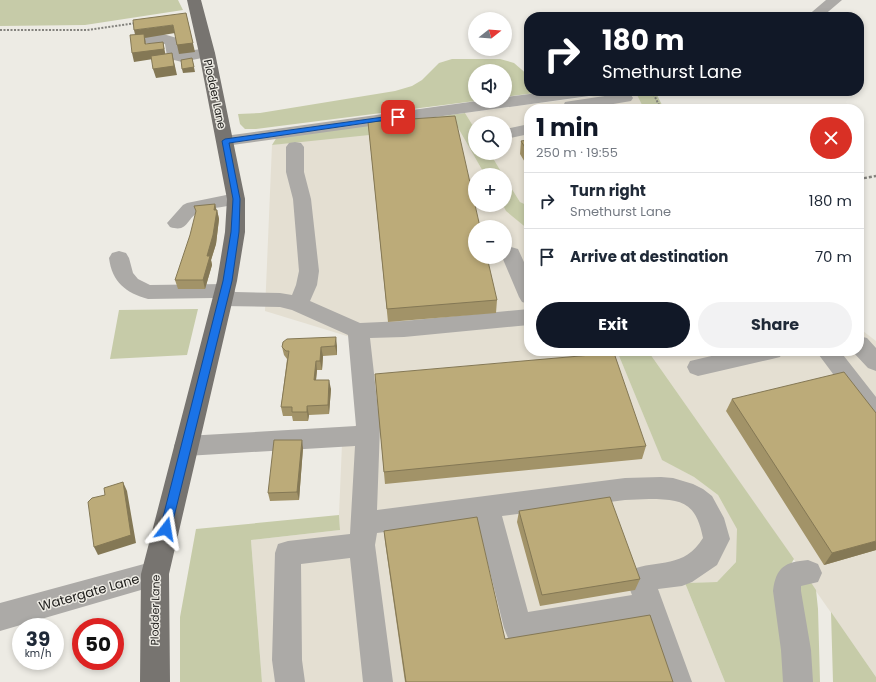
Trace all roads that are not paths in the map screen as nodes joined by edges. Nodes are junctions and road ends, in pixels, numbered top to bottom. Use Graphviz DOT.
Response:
graph roads {
  1 [pos="194,0"];
  2 [pos="834,0"];
  3 [pos="820,12"];
  4 [pos="151,40"];
  5 [pos="207,53"];
  6 [pos="554,96"];
  7 [pos="626,99"];
  8 [pos="512,102"];
  9 [pos="586,104"];
  10 [pos="512,106"];
  11 [pos="468,108"];
  12 [pos="524,109"];
  13 [pos="524,130"];
  14 [pos="512,133"];
  15 [pos="225,141"];
  16 [pos="295,147"];
  17 [pos="236,199"];
  18 [pos="177,223"];
  19 [pos="512,256"];
  20 [pos="119,258"];
  21 [pos="524,285"];
  22 [pos="224,295"];
  23 [pos="297,304"];
  24 [pos="524,317"];
  25 [pos="358,331"];
  26 [pos="864,349"];
  27 [pos="749,356"];
  28 [pos="831,356"];
  29 [pos="876,362"];
  30 [pos="698,367"];
  31 [pos="876,414"];
  32 [pos="367,436"];
  33 [pos="186,446"];
  34 [pos="487,507"];
  35 [pos="364,534"];
  36 [pos="808,573"];
  37 [pos="155,574"];
  38 [pos="649,605"];
  39 [pos="0,617"];
  40 [pos="155,682"];
  41 [pos="290,682"];
  42 [pos="378,682"];
  43 [pos="677,682"];
  44 [pos="798,682"];
  1 -- 5 [label="main road, Plodder Lane"];
  2 -- 3 [label="street"];
  4 -- 5 [label="street"];
  5 -- 15 [label="main road, Plodder Lane"];
  6 -- 8 [label="street"];
  7 -- 9 [label="street"];
  10 -- 12 [label="street"];
  11 -- 15 [label="street"];
  13 -- 14 [label="street"];
  15 -- 17 [label="main road, Plodder Lane"];
  16 -- 23 [label="street"];
  17 -- 18 [label="street"];
  17 -- 22 [label="main road, Plodder Lane"];
  19 -- 21 [label="street"];
  20 -- 22 [label="street"];
  22 -- 23 [label="street"];
  22 -- 33 [label="main road, Plodder Lane"];
  23 -- 25 [label="street"];
  24 -- 25 [label="street"];
  25 -- 32 [label="street"];
  26 -- 29 [label="street"];
  27 -- 30 [label="street"];
  28 -- 31 [label="street"];
  32 -- 33 [label="street"];
  32 -- 35 [label="street"];
  33 -- 37 [label="main road, Plodder Lane"];
  34 -- 35 [label="street"];
  34 -- 38 [label="street"];
  34 -- 38 [label="street"];
  35 -- 41 [label="street"];
  35 -- 42 [label="street"];
  36 -- 44 [label="street"];
  37 -- 39 [label="street, Watergate Lane"];
  37 -- 40 [label="main road, Plodder Lane"];
  38 -- 43 [label="street"];
}
